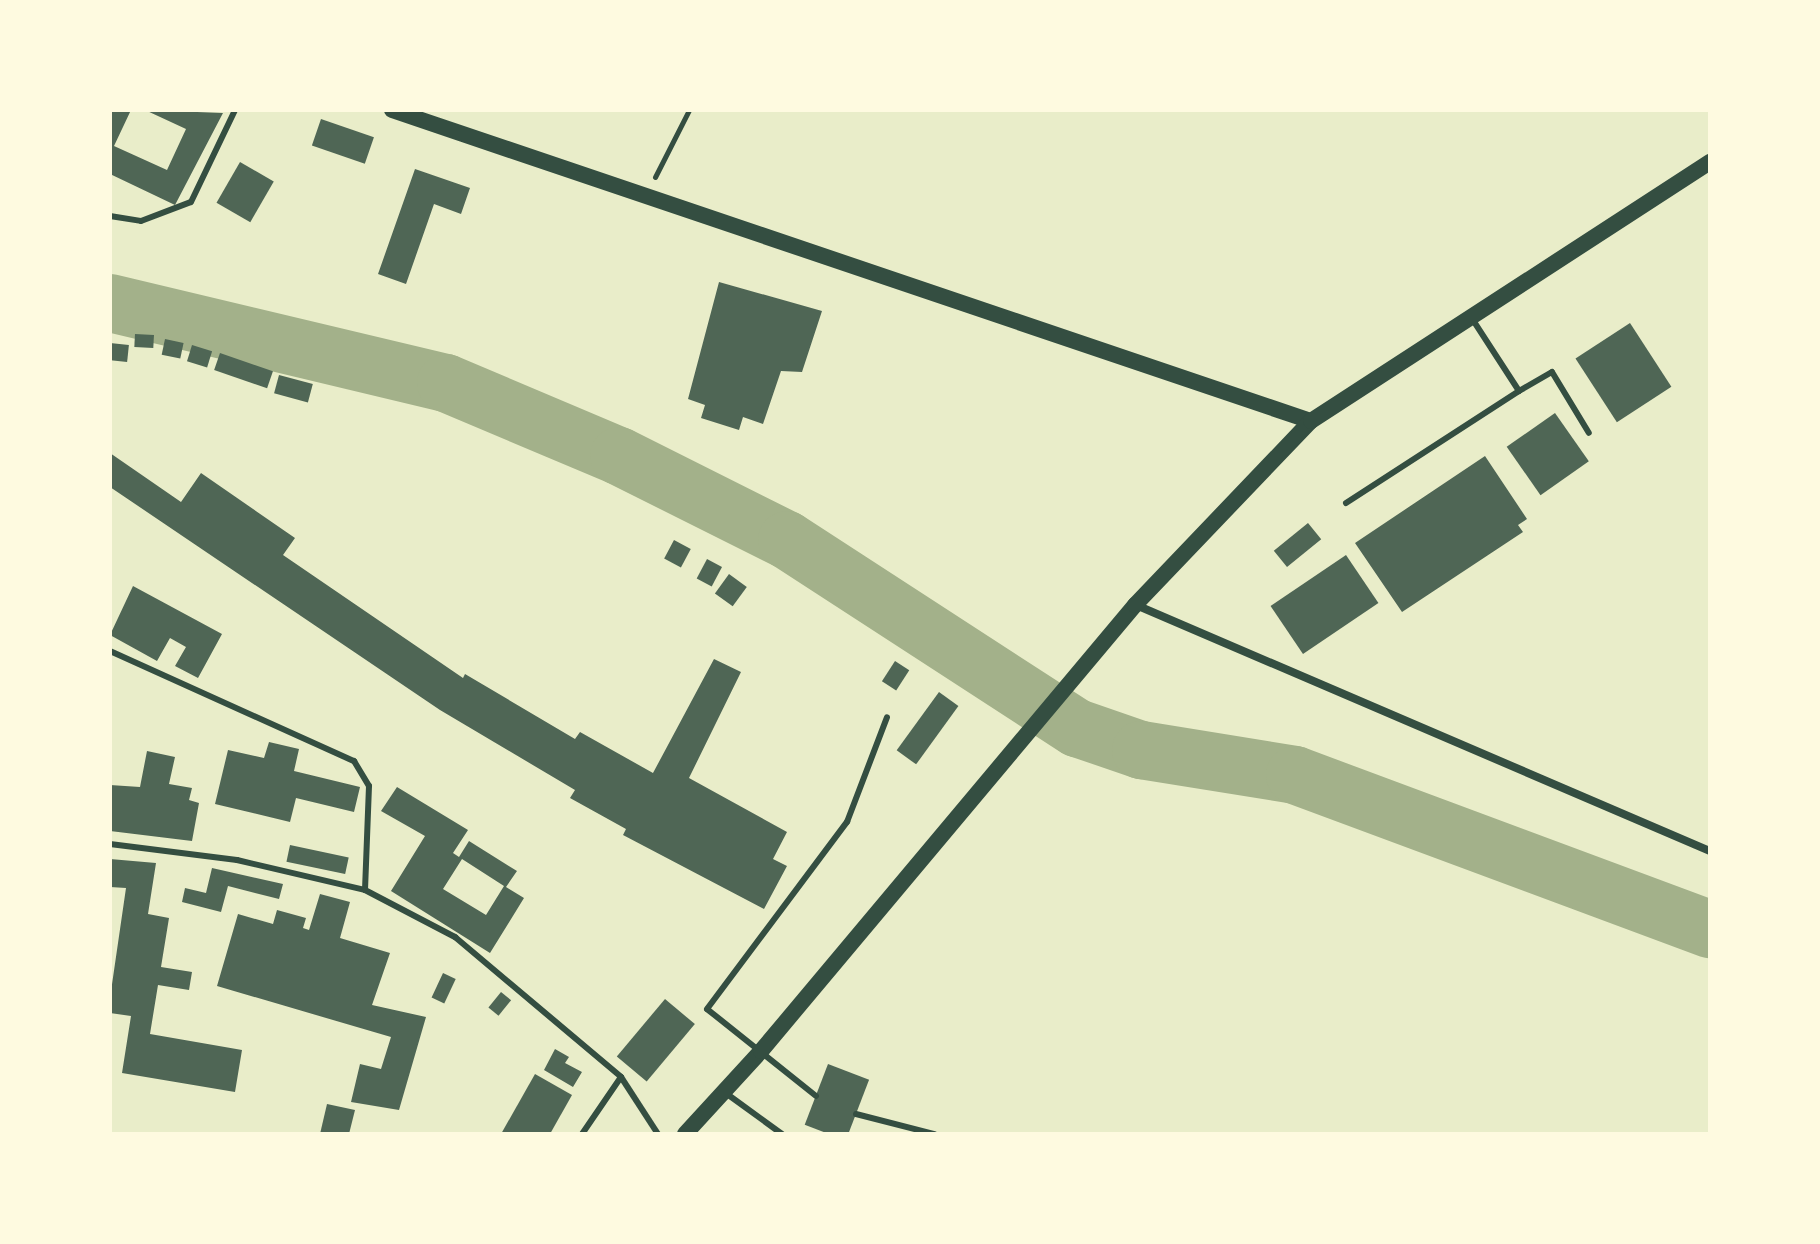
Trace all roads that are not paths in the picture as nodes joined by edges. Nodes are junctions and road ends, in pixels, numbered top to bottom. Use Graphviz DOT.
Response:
graph roads {
  1 [pos="235,110"];
  2 [pos="392,110"];
  3 [pos="1710,162"];
  4 [pos="110,216"];
  5 [pos="1471,317"];
  6 [pos="1519,391"];
  7 [pos="1311,421"];
  8 [pos="1589,433"];
  9 [pos="1346,503"];
  10 [pos="1135,605"];
  11 [pos="110,651"];
  12 [pos="887,717"];
  13 [pos="110,844"];
  14 [pos="1710,851"];
  15 [pos="365,890"];
  16 [pos="761,1051"];
  17 [pos="621,1077"];
  18 [pos="724,1092"];
  19 [pos="816,1096"];
  20 [pos="856,1114"];
  21 [pos="582,1134"];
  22 [pos="658,1134"];
  23 [pos="685,1134"];
  24 [pos="782,1134"];
  25 [pos="934,1134"];
  1 -- 4 [label="lane"];
  2 -- 7 [label="main road"];
  3 -- 5 [label="main road"];
  5 -- 6 [label="lane"];
  5 -- 7 [label="main road"];
  6 -- 8 [label="lane"];
  6 -- 9 [label="lane"];
  7 -- 10 [label="main road"];
  10 -- 14 [label="street"];
  10 -- 16 [label="main road"];
  11 -- 15 [label="lane"];
  12 -- 16 [label="lane"];
  13 -- 15 [label="lane"];
  15 -- 17 [label="lane"];
  16 -- 18 [label="main road"];
  16 -- 19 [label="lane"];
  17 -- 21 [label="lane"];
  17 -- 22 [label="lane"];
  18 -- 23 [label="main road"];
  18 -- 24 [label="lane"];
  20 -- 25 [label="lane"];
}
